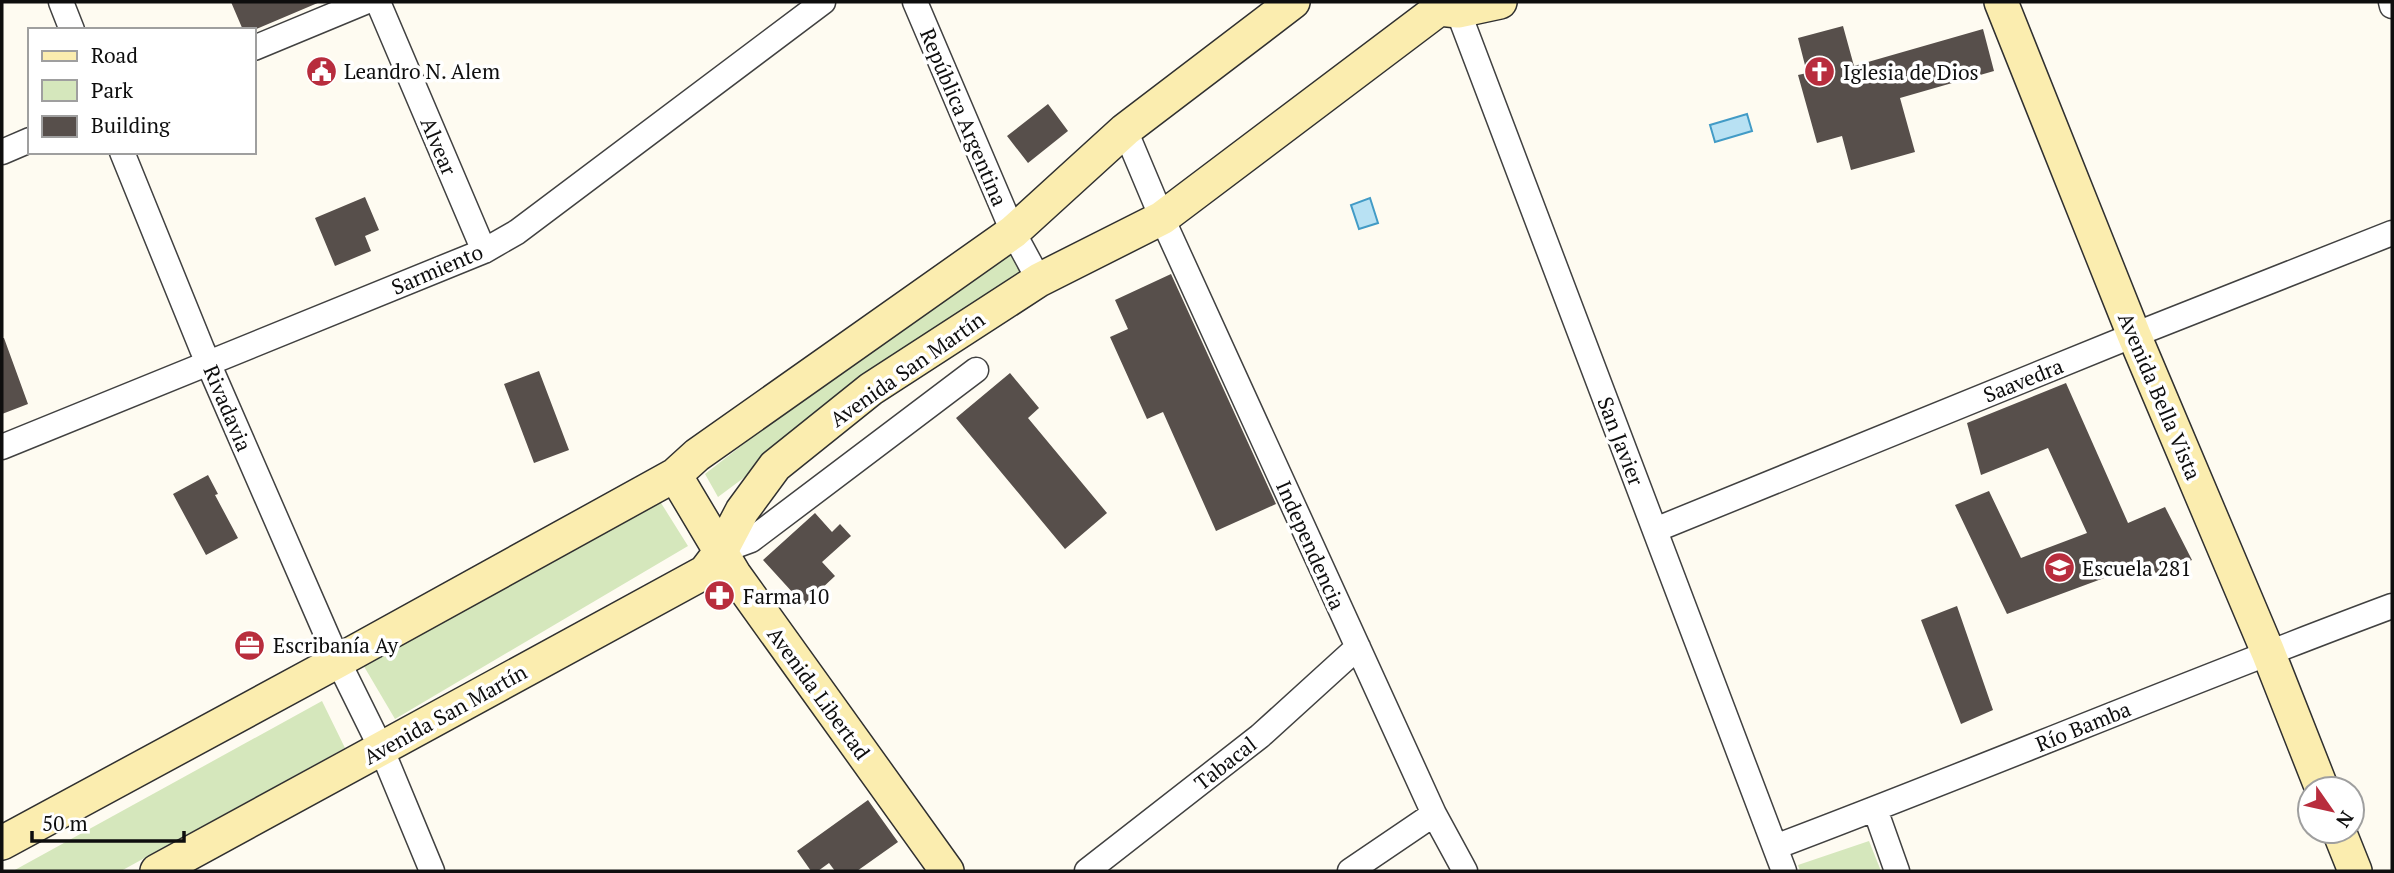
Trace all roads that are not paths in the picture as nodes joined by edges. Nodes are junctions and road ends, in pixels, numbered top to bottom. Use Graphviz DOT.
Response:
graph roads {
  1 [pos="61,2"];
  2 [pos="365,2"];
  3 [pos="378,2"];
  4 [pos="823,2"];
  5 [pos="915,2"];
  6 [pos="1293,2"];
  7 [pos="1500,2"];
  8 [pos="2001,2"];
  9 [pos="1443,7"];
  10 [pos="71,28"];
  11 [pos="256,47"];
  12 [pos="1125,131"];
  13 [pos="28,141"];
  14 [pos="2,152"];
  15 [pos="123,154"];
  16 [pos="1162,218"];
  17 [pos="1013,232"];
  18 [pos="2392,233"];
  19 [pos="484,251"];
  20 [pos="1039,279"];
  21 [pos="2134,335"];
  22 [pos="208,362"];
  23 [pos="976,370"];
  24 [pos="2,447"];
  25 [pos="675,475"];
  26 [pos="1655,530"];
  27 [pos="721,551"];
  28 [pos="2392,606"];
  29 [pos="1358,647"];
  30 [pos="2268,652"];
  31 [pos="338,661"];
  32 [pos="381,748"];
  33 [pos="2316,775"];
  34 [pos="1875,809"];
  35 [pos="1434,814"];
  36 [pos="2,843"];
  37 [pos="2345,845"];
  38 [pos="1775,847"];
  39 [pos="157,871"];
  40 [pos="432,871"];
  41 [pos="947,871"];
  42 [pos="1087,871"];
  43 [pos="1350,871"];
  44 [pos="1465,871"];
  45 [pos="1784,871"];
  46 [pos="1897,871"];
  47 [pos="2355,871"];
  1 -- 10 [label="street"];
  2 -- 11 [label="street"];
  3 -- 19 [label="street, Alvear"];
  4 -- 19 [label="street, Sarmiento"];
  5 -- 17 [label="street, República Argentina"];
  6 -- 12 [label="main road"];
  7 -- 9 [label="main road, Avenida San Martín"];
  8 -- 21 [label="main road, Avenida Bella Vista"];
  9 -- 16 [label="main road, Avenida San Martín"];
  9 -- 26 [label="street, San Javier"];
  12 -- 16 [label="street, Independencia"];
  12 -- 17 [label="main road"];
  13 -- 14 [label="street"];
  15 -- 22 [label="street, Rivadavia"];
  16 -- 20 [label="main road, Avenida San Martín"];
  16 -- 29 [label="street, Independencia"];
  17 -- 20 [label="street, República Argentina"];
  17 -- 25 [label="main road"];
  18 -- 21 [label="street, Saavedra"];
  19 -- 22 [label="street, Sarmiento"];
  20 -- 27 [label="main road, Avenida San Martín"];
  21 -- 26 [label="street, Saavedra"];
  21 -- 30 [label="main road, Avenida Bella Vista"];
  22 -- 24 [label="street, Sarmiento"];
  22 -- 31 [label="street, Rivadavia"];
  23 -- 27 [label="street"];
  25 -- 27 [label="main road, Avenida Libertad"];
  25 -- 31 [label="main road"];
  26 -- 38 [label="street, San Javier"];
  27 -- 32 [label="main road, Avenida San Martín"];
  27 -- 41 [label="main road, Avenida Libertad"];
  28 -- 30 [label="street, Río Bamba"];
  29 -- 35 [label="street, Independencia"];
  29 -- 42 [label="street, Tabacal"];
  30 -- 33 [label="main road, Avenida Bella Vista"];
  30 -- 34 [label="street, Río Bamba"];
  31 -- 32 [label="street, Rivadavia"];
  31 -- 36 [label="main road"];
  32 -- 39 [label="main road, Avenida San Martín"];
  32 -- 40 [label="street, Rivadavia"];
  34 -- 38 [label="street, Río Bamba"];
  34 -- 46 [label="street"];
  35 -- 43 [label="street"];
  35 -- 44 [label="street, Independencia"];
  37 -- 47 [label="main road"];
  38 -- 45 [label="street, San Javier"];
}
